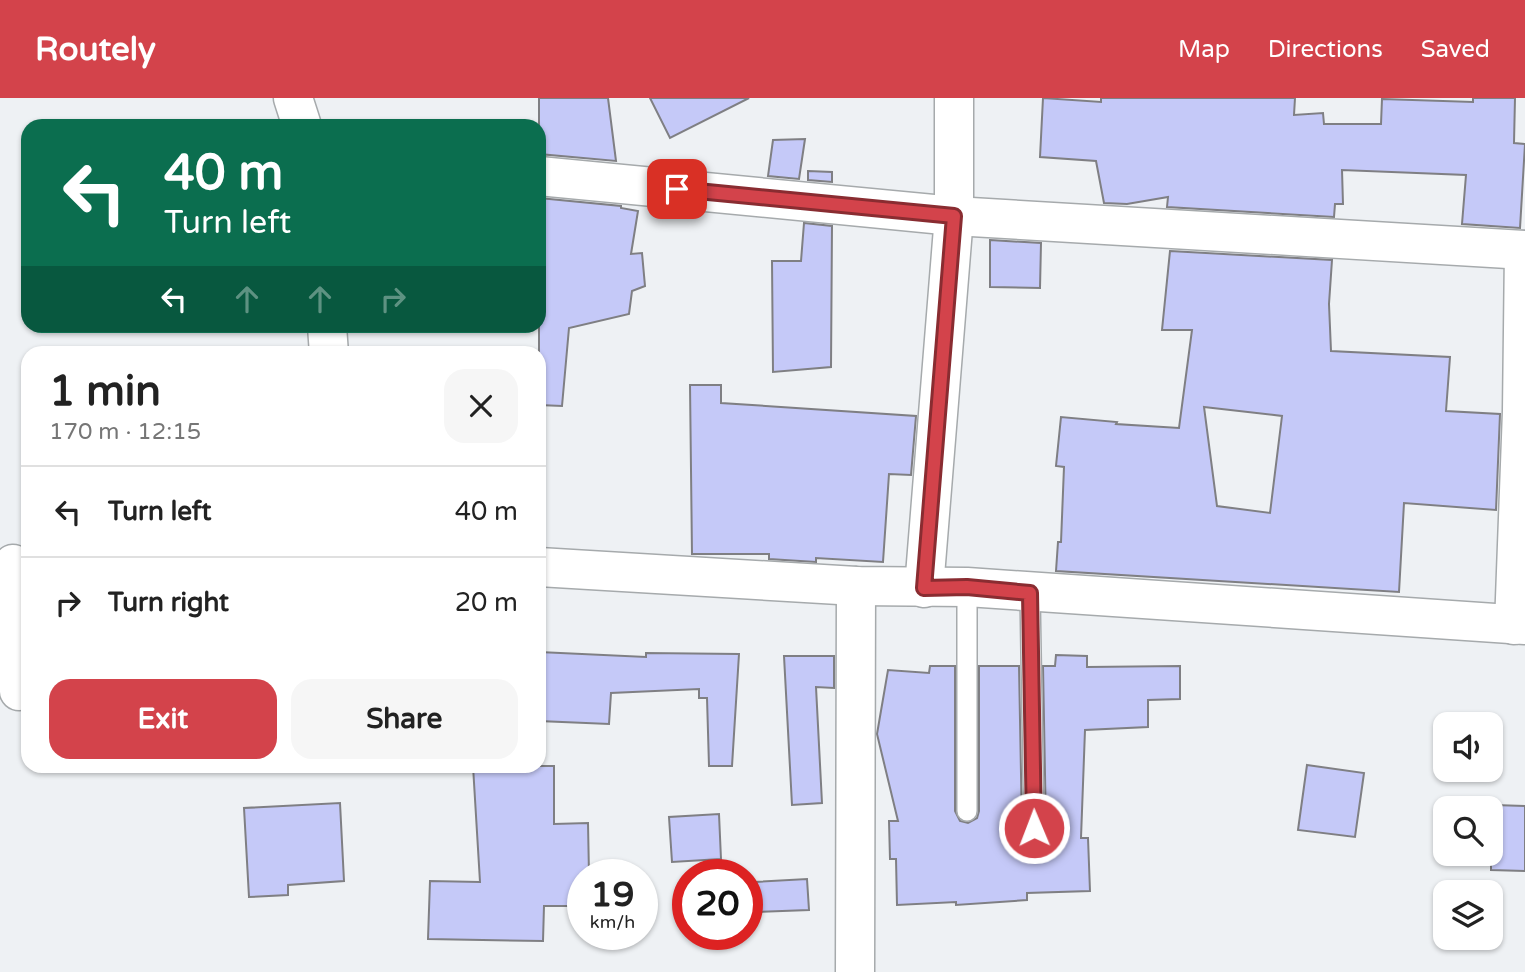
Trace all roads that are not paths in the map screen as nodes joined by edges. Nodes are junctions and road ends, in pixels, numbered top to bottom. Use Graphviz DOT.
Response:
graph roads {
  1 [pos="293,98"];
  2 [pos="954,98"];
  3 [pos="300,119"];
  4 [pos="546,177"];
  5 [pos="954,216"];
  6 [pos="1525,250"];
  7 [pos="14,564"];
  8 [pos="546,567"];
  9 [pos="856,586"];
  10 [pos="967,587"];
  11 [pos="924,588"];
  12 [pos="1030,593"];
  13 [pos="1519,625"];
  14 [pos="19,691"];
  15 [pos="967,811"];
  16 [pos="1034,828"];
  17 [pos="855,972"];
  1 -- 3 [label="street"];
  2 -- 5 [label="street"];
  4 -- 5 [label="street"];
  5 -- 6 [label="street"];
  5 -- 11 [label="street"];
  6 -- 13 [label="street"];
  7 -- 14 [label="street"];
  8 -- 9 [label="street"];
  9 -- 11 [label="street"];
  9 -- 17 [label="street"];
  10 -- 11 [label="street"];
  10 -- 12 [label="street"];
  10 -- 15 [label="lane"];
  12 -- 13 [label="street"];
  12 -- 16 [label="lane"];
}
